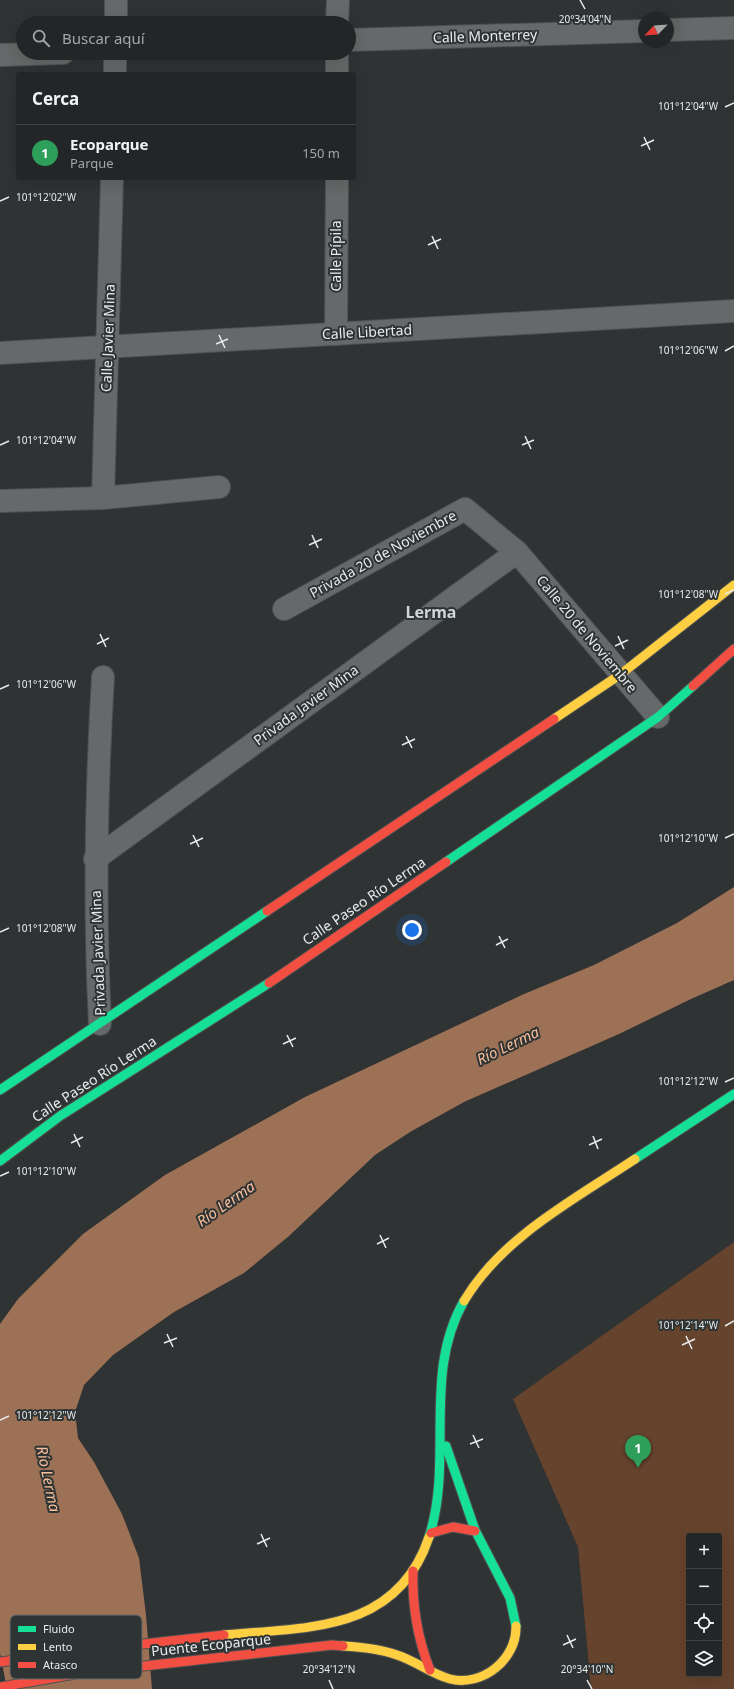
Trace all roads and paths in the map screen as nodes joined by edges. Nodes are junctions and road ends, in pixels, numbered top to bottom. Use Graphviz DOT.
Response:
graph roads {
  1 [pos="116,0"];
  2 [pos="338,0"];
  3 [pos="116,16"];
  4 [pos="337,16"];
  5 [pos="734,28"];
  6 [pos="638,30"];
  7 [pos="674,30"];
  8 [pos="356,40"];
  9 [pos="16,54"];
  10 [pos="0,55"];
  11 [pos="115,60"];
  12 [pos="336,60"];
  13 [pos="115,72"];
  14 [pos="336,72"];
  15 [pos="112,180"];
  16 [pos="336,180"];
  17 [pos="734,311"];
  18 [pos="336,334"];
  19 [pos="108,347"];
  20 [pos="0,354"];
  21 [pos="219,487"];
  22 [pos="103,498"];
  23 [pos="0,500"];
  24 [pos="517,552"];
  25 [pos="734,585"];
  26 [pos="284,609"];
  27 [pos="734,649"];
  28 [pos="621,674"];
  29 [pos="103,677"];
  30 [pos="658,717"];
  31 [pos="95,859"];
  32 [pos="100,1024"];
  33 [pos="0,1090"];
  34 [pos="734,1094"];
  35 [pos="0,1161"];
  36 [pos="440,1422"];
  37 [pos="475,1531"];
  38 [pos="431,1533"];
  39 [pos="413,1572"];
  40 [pos="142,1644"];
  41 [pos="10,1661"];
  42 [pos="0,1662"];
  43 [pos="142,1666"];
  44 [pos="430,1670"];
  45 [pos="46,1679"];
  46 [pos="0,1687"];
  1 -- 3 [label="street"];
  2 -- 4 [label="street"];
  5 -- 7 [label="street"];
  6 -- 8 [label="street, Calle Monterrey"];
  9 -- 10 [label="street"];
  11 -- 13 [label="street"];
  12 -- 14 [label="street"];
  15 -- 19 [label="street, Calle Javier Mina"];
  16 -- 18 [label="street, Calle Pípila"];
  17 -- 18 [label="street, Calle Libertad"];
  18 -- 19 [label="street, Calle Libertad"];
  19 -- 20 [label="street, Calle Libertad"];
  19 -- 22 [label="street, Calle Javier Mina"];
  21 -- 22 [label="street"];
  22 -- 23 [label="street"];
  24 -- 26 [label="street, Privada 20 de Noviembre"];
  24 -- 28 [label="street, Calle 20 de Noviembre"];
  24 -- 31 [label="street, Privada Javier Mina"];
  25 -- 28 [label="street"];
  27 -- 30 [label="street, Calle Paseo Río Lerma"];
  28 -- 30 [label="street, Calle 20 de Noviembre"];
  28 -- 32 [label="street"];
  29 -- 31 [label="street, Privada Javier Mina"];
  30 -- 35 [label="street, Calle Paseo Río Lerma"];
  31 -- 32 [label="street, Privada Javier Mina"];
  32 -- 33 [label="street"];
  34 -- 36 [label="street"];
  36 -- 37 [label="street"];
  36 -- 38 [label="street"];
  37 -- 38 [label="street"];
  37 -- 44 [label="street"];
  38 -- 39 [label="street"];
  39 -- 40 [label="street, Puente Ecoparque"];
  39 -- 44 [label="street"];
  41 -- 42 [label="street, Puente Ecoparque"];
  43 -- 44 [label="street, Puente Ecoparque"];
  45 -- 46 [label="street, Puente Ecoparque"];
}
